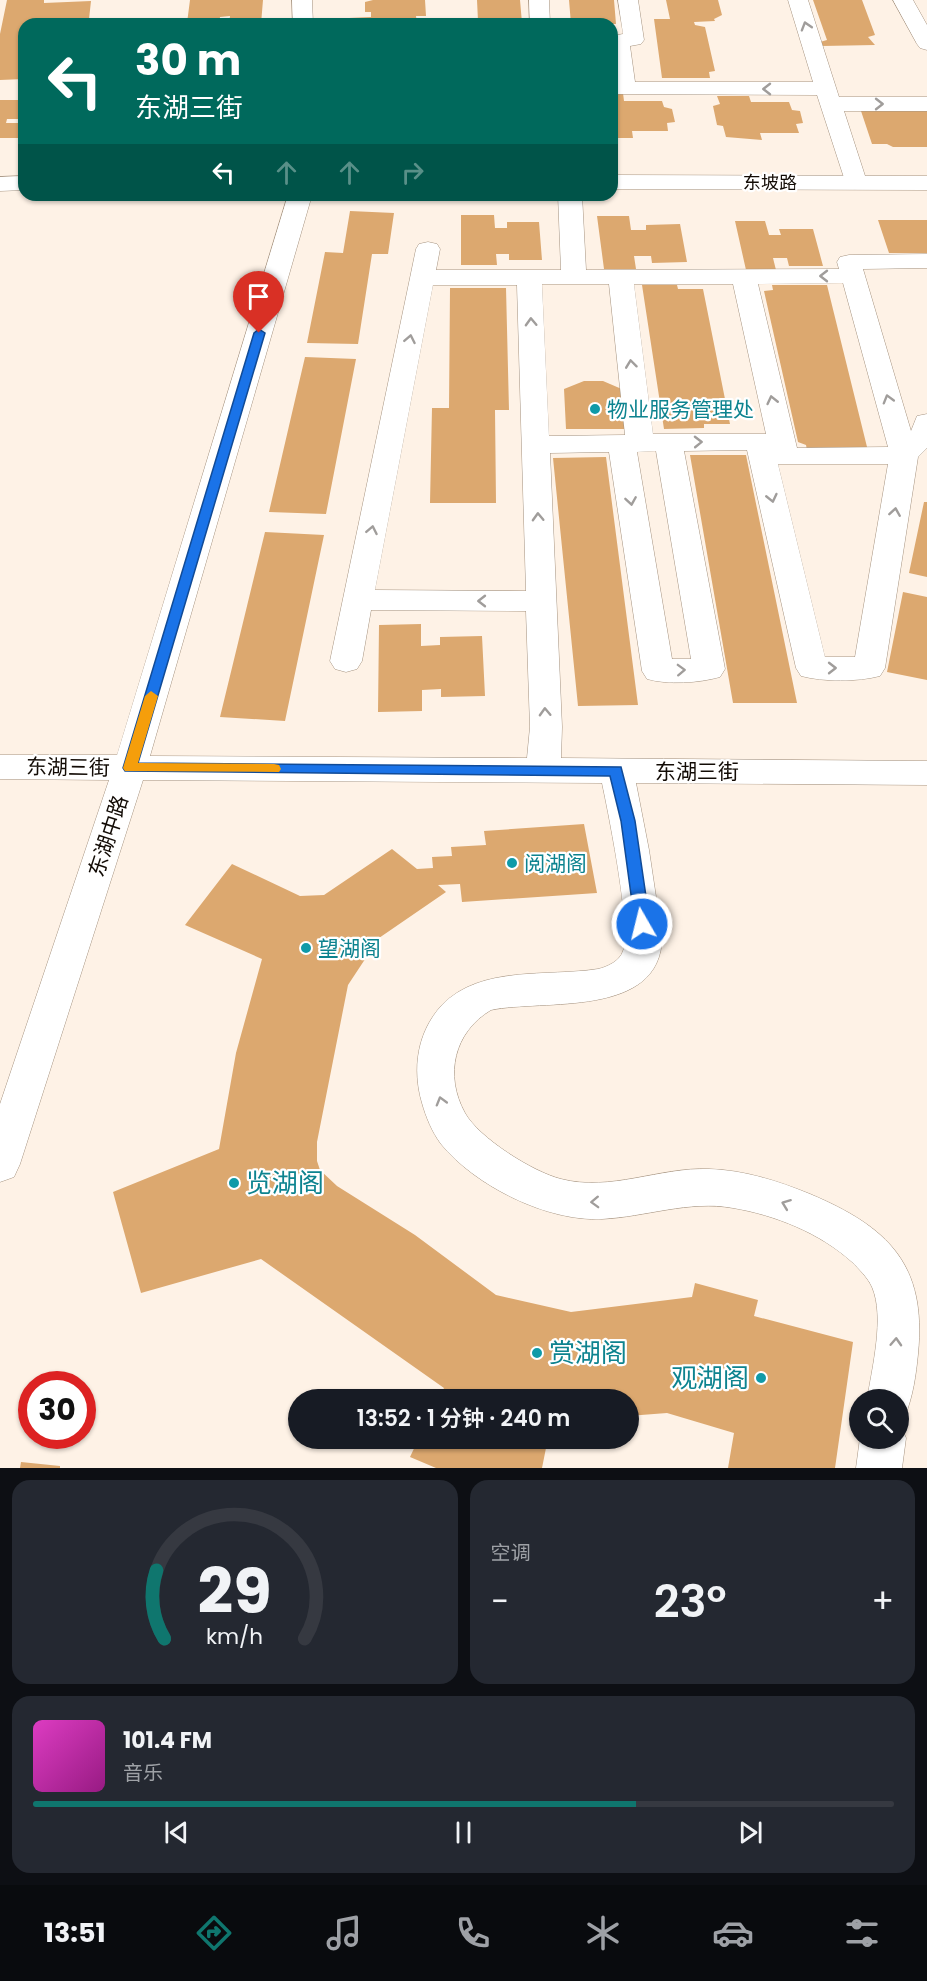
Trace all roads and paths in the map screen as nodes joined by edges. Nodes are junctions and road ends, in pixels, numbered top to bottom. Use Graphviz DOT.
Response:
graph roads {
  1 [pos="302,0"];
  2 [pos="539,0"];
  3 [pos="628,0"];
  4 [pos="798,0"];
  5 [pos="903,0"];
  6 [pos="303,18"];
  7 [pos="540,18"];
  8 [pos="927,44"];
  9 [pos="618,88"];
  10 [pos="828,97"];
  11 [pos="927,104"];
  12 [pos="618,182"];
  13 [pos="855,182"];
  14 [pos="18,183"];
  15 [pos="927,183"];
  16 [pos="0,184"];
  17 [pos="298,201"];
  18 [pos="570,201"];
  19 [pos="428,249"];
  20 [pos="927,261"];
  21 [pos="853,276"];
  22 [pos="529,277"];
  23 [pos="574,277"];
  24 [pos="621,277"];
  25 [pos="744,277"];
  26 [pos="422,278"];
  27 [pos="927,422"];
  28 [pos="759,441"];
  29 [pos="644,443"];
  30 [pos="535,445"];
  31 [pos="904,455"];
  32 [pos="785,457"];
  33 [pos="358,600"];
  34 [pos="541,601"];
  35 [pos="346,661"];
  36 [pos="0,766"];
  37 [pos="130,768"];
  38 [pos="543,770"];
  39 [pos="616,771"];
  40 [pos="927,772"];
  41 [pos="0,1164"];
  42 [pos="891,1389"];
  43 [pos="882,1449"];
  44 [pos="879,1468"];
  1 -- 6 [label="street"];
  2 -- 7 [label="street"];
  3 -- 9 [label="street"];
  10 -- 4 [label="street, one-way"];
  5 -- 8 [label="street"];
  10 -- 9 [label="street, one-way"];
  10 -- 11 [label="street, one-way"];
  10 -- 13 [label="street"];
  12 -- 13 [label="street, 东坡路"];
  13 -- 15 [label="street, 东坡路"];
  14 -- 16 [label="street"];
  17 -- 37 [label="street, 东湖中路"];
  18 -- 23 [label="street"];
  19 -- 26 [label="street"];
  20 -- 21 [label="street"];
  21 -- 25 [label="street, one-way"];
  31 -- 21 [label="street, one-way"];
  22 -- 23 [label="street"];
  22 -- 26 [label="street"];
  30 -- 22 [label="street, one-way"];
  23 -- 24 [label="street"];
  24 -- 25 [label="street"];
  29 -- 24 [label="street, one-way"];
  32 -- 25 [label="street, one-way"];
  33 -- 26 [label="street, one-way"];
  27 -- 31 [label="street"];
  29 -- 28 [label="street, one-way"];
  28 -- 31 [label="street, one-way"];
  28 -- 32 [label="street"];
  29 -- 29 [label="street, one-way"];
  29 -- 30 [label="street"];
  34 -- 30 [label="street, one-way"];
  31 -- 32 [label="street"];
  34 -- 33 [label="street, one-way"];
  33 -- 35 [label="street"];
  38 -- 34 [label="street, one-way"];
  36 -- 37 [label="street, 东湖三街"];
  37 -- 38 [label="street, 东湖三街"];
  37 -- 41 [label="street, 东湖中路"];
  38 -- 39 [label="street, 东湖三街"];
  39 -- 40 [label="street, 东湖三街"];
  42 -- 39 [label="street, one-way"];
  43 -- 44 [label="street"];
}
